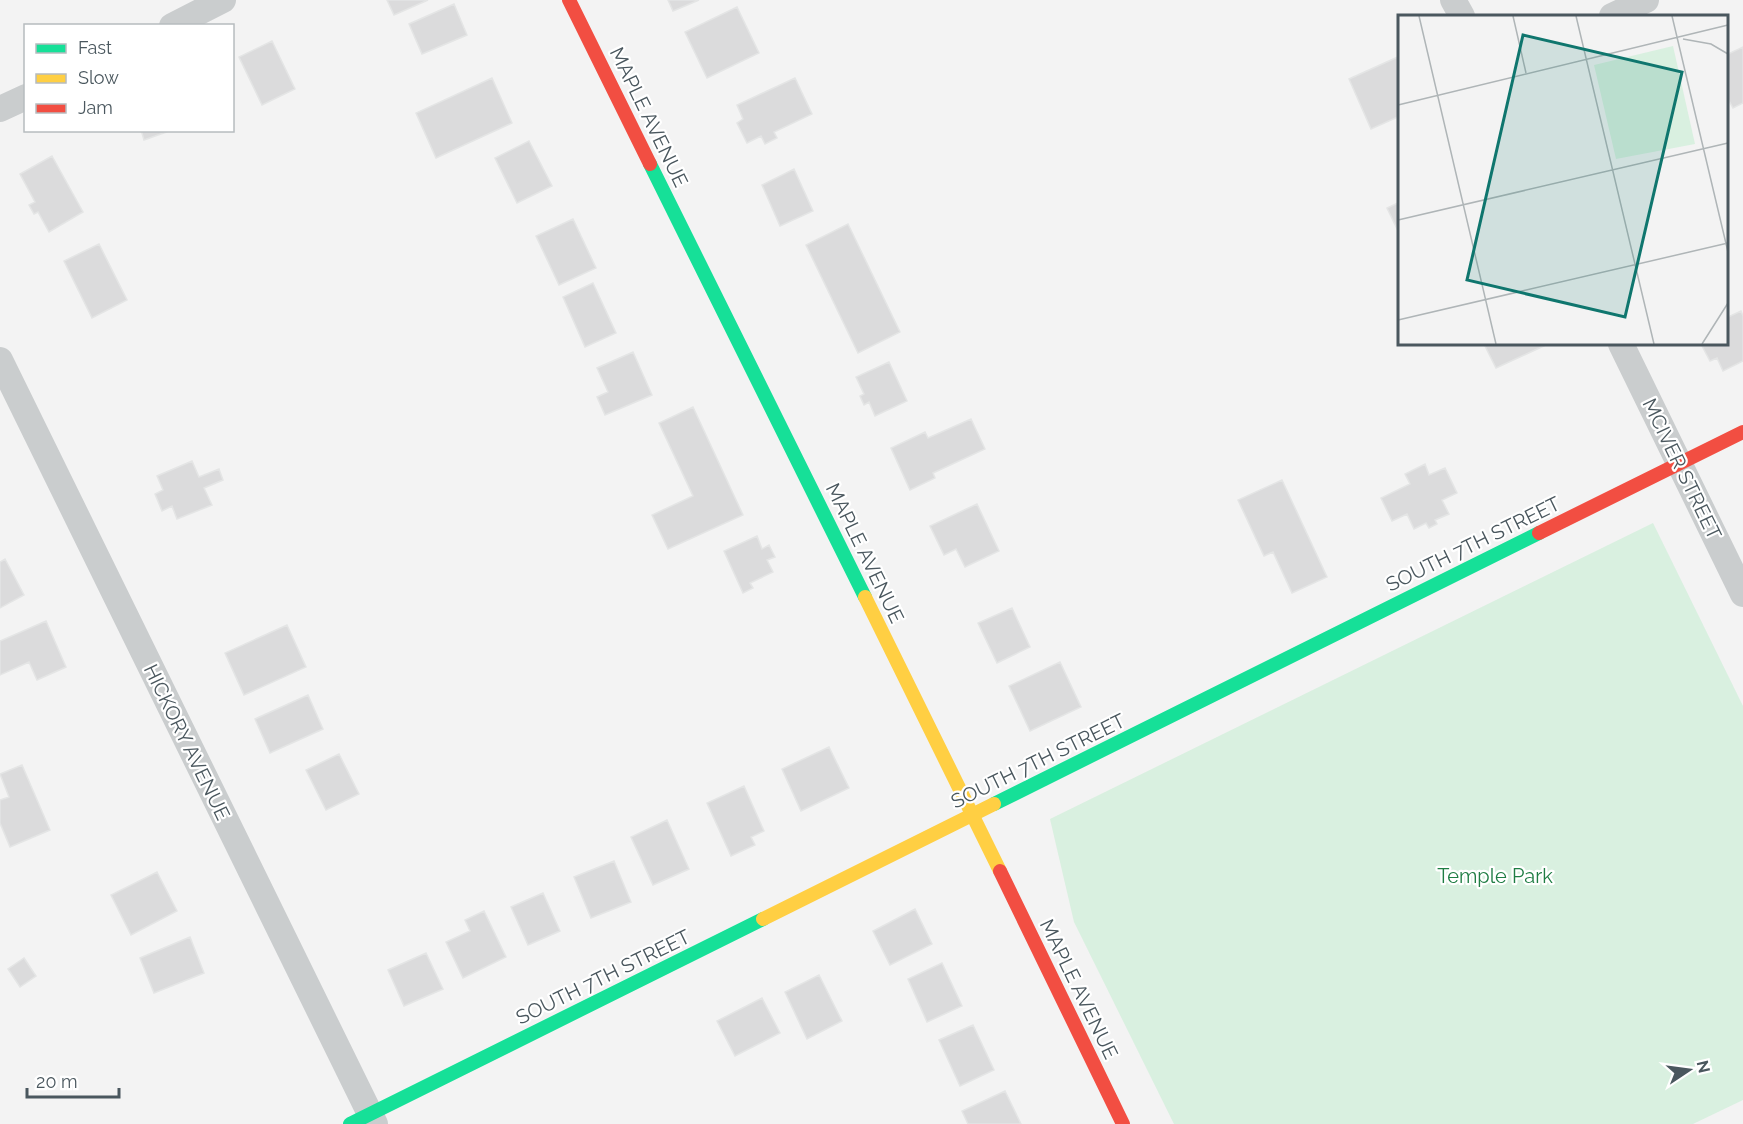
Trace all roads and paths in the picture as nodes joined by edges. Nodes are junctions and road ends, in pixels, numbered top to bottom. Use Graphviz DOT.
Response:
graph roads {
  1 [pos="223,0"];
  2 [pos="569,0"];
  3 [pos="1453,0"];
  4 [pos="1646,0"];
  5 [pos="1461,15"];
  6 [pos="1614,15"];
  7 [pos="176,24"];
  8 [pos="24,98"];
  9 [pos="0,109"];
  10 [pos="1621,345"];
  11 [pos="0,360"];
  12 [pos="1743,432"];
  13 [pos="1680,464"];
  14 [pos="1743,594"];
  15 [pos="973,814"];
  16 [pos="365,1121"];
  17 [pos="1123,1124"];
  1 -- 7 [label="street"];
  2 -- 15 [label="street, MAPLE AVENUE"];
  3 -- 5 [label="street"];
  4 -- 6 [label="street"];
  8 -- 9 [label="street"];
  10 -- 13 [label="street, MCIVER STREET"];
  11 -- 16 [label="street, HICKORY AVENUE"];
  12 -- 13 [label="street, SOUTH 7TH STREET"];
  13 -- 14 [label="street, MCIVER STREET"];
  13 -- 15 [label="street, SOUTH 7TH STREET"];
  15 -- 16 [label="street, SOUTH 7TH STREET"];
  15 -- 17 [label="street, MAPLE AVENUE"];
}
